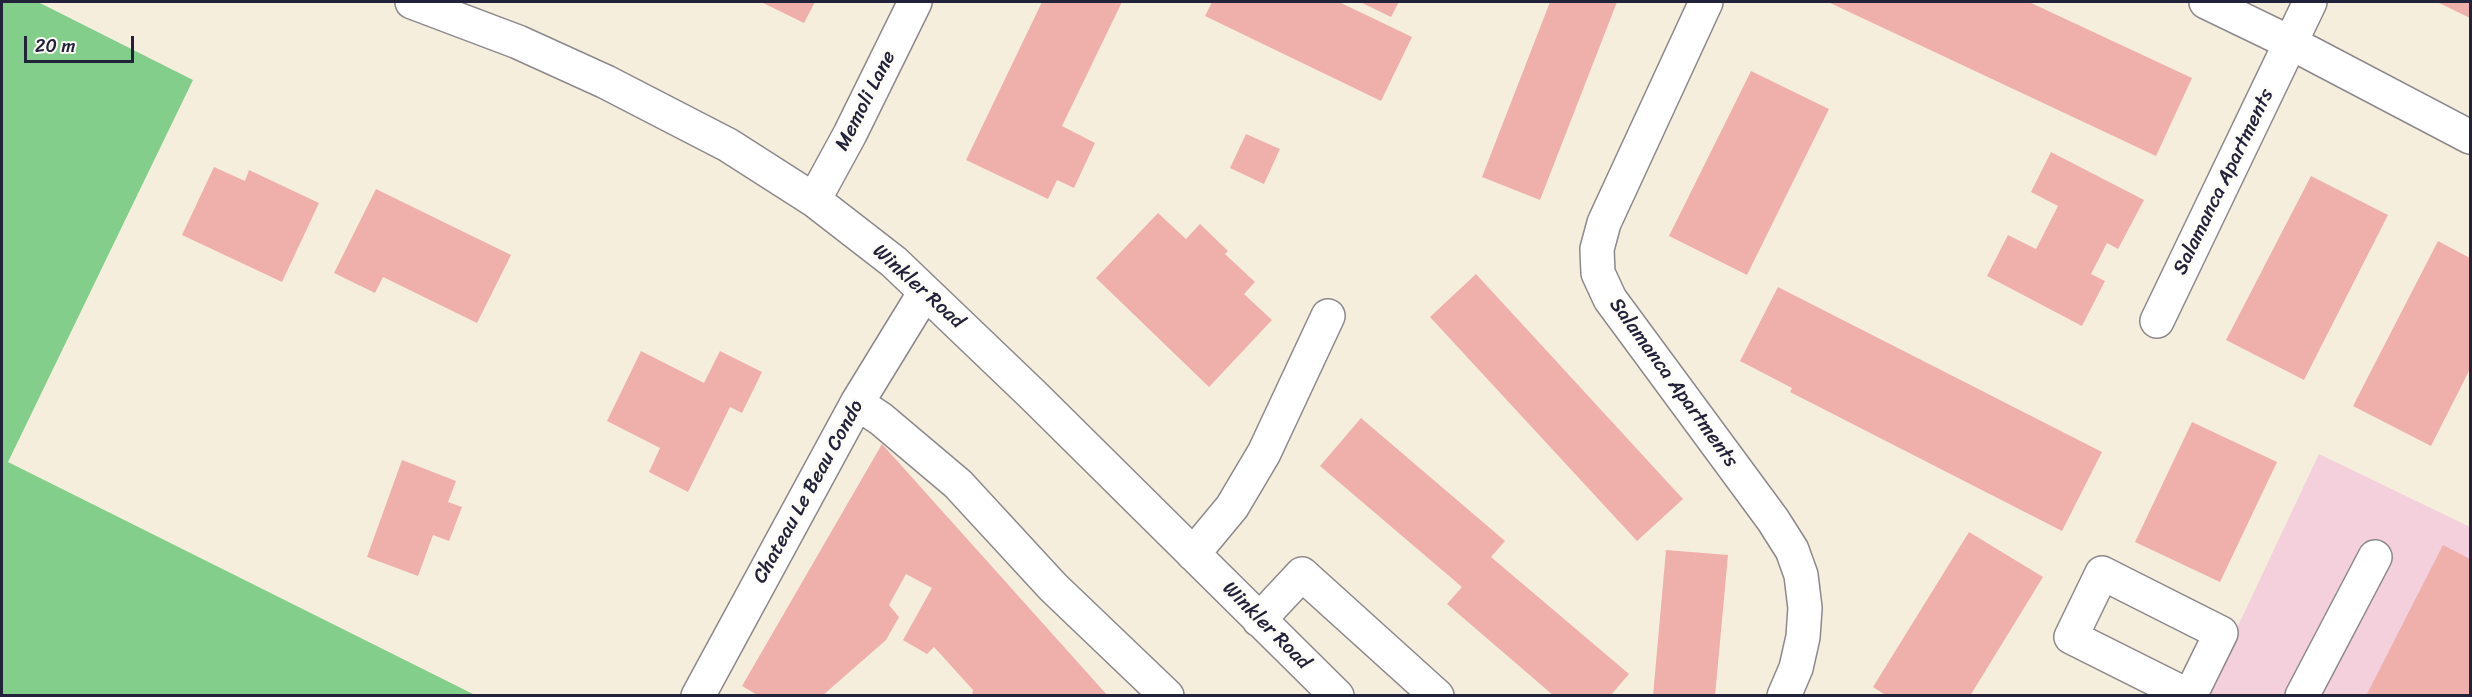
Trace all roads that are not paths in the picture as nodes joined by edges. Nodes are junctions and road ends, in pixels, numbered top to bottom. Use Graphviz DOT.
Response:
graph roads {
  1 [pos="412,2"];
  2 [pos="915,2"];
  3 [pos="1706,2"];
  4 [pos="2206,2"];
  5 [pos="2310,2"];
  6 [pos="2291,43"];
  7 [pos="2470,137"];
  8 [pos="814,200"];
  9 [pos="925,292"];
  10 [pos="1328,316"];
  11 [pos="2157,321"];
  12 [pos="857,403"];
  13 [pos="1193,554"];
  14 [pos="2376,557"];
  15 [pos="1259,620"];
  16 [pos="698,696"];
  17 [pos="1167,696"];
  18 [pos="1337,696"];
  19 [pos="1437,696"];
  20 [pos="1784,696"];
  21 [pos="2190,696"];
  22 [pos="2302,696"];
  1 -- 8 [label="street, Winkler Road"];
  2 -- 8 [label="street, Memoli Lane"];
  3 -- 20 [label="street, Salamanca Apartments"];
  4 -- 6 [label="street"];
  5 -- 6 [label="street, Salamanca Apartments"];
  6 -- 7 [label="street"];
  6 -- 11 [label="street, Salamanca Apartments"];
  8 -- 9 [label="street, Winkler Road"];
  9 -- 12 [label="street, Chateau Le Beau Condo"];
  9 -- 13 [label="street, Winkler Road"];
  10 -- 13 [label="street"];
  12 -- 16 [label="street, Chateau Le Beau Condo"];
  12 -- 17 [label="street"];
  13 -- 15 [label="street, Winkler Road"];
  14 -- 22 [label="street"];
  15 -- 18 [label="street, Winkler Road"];
  15 -- 19 [label="street"];
  21 -- 21 [label="street"];
}
